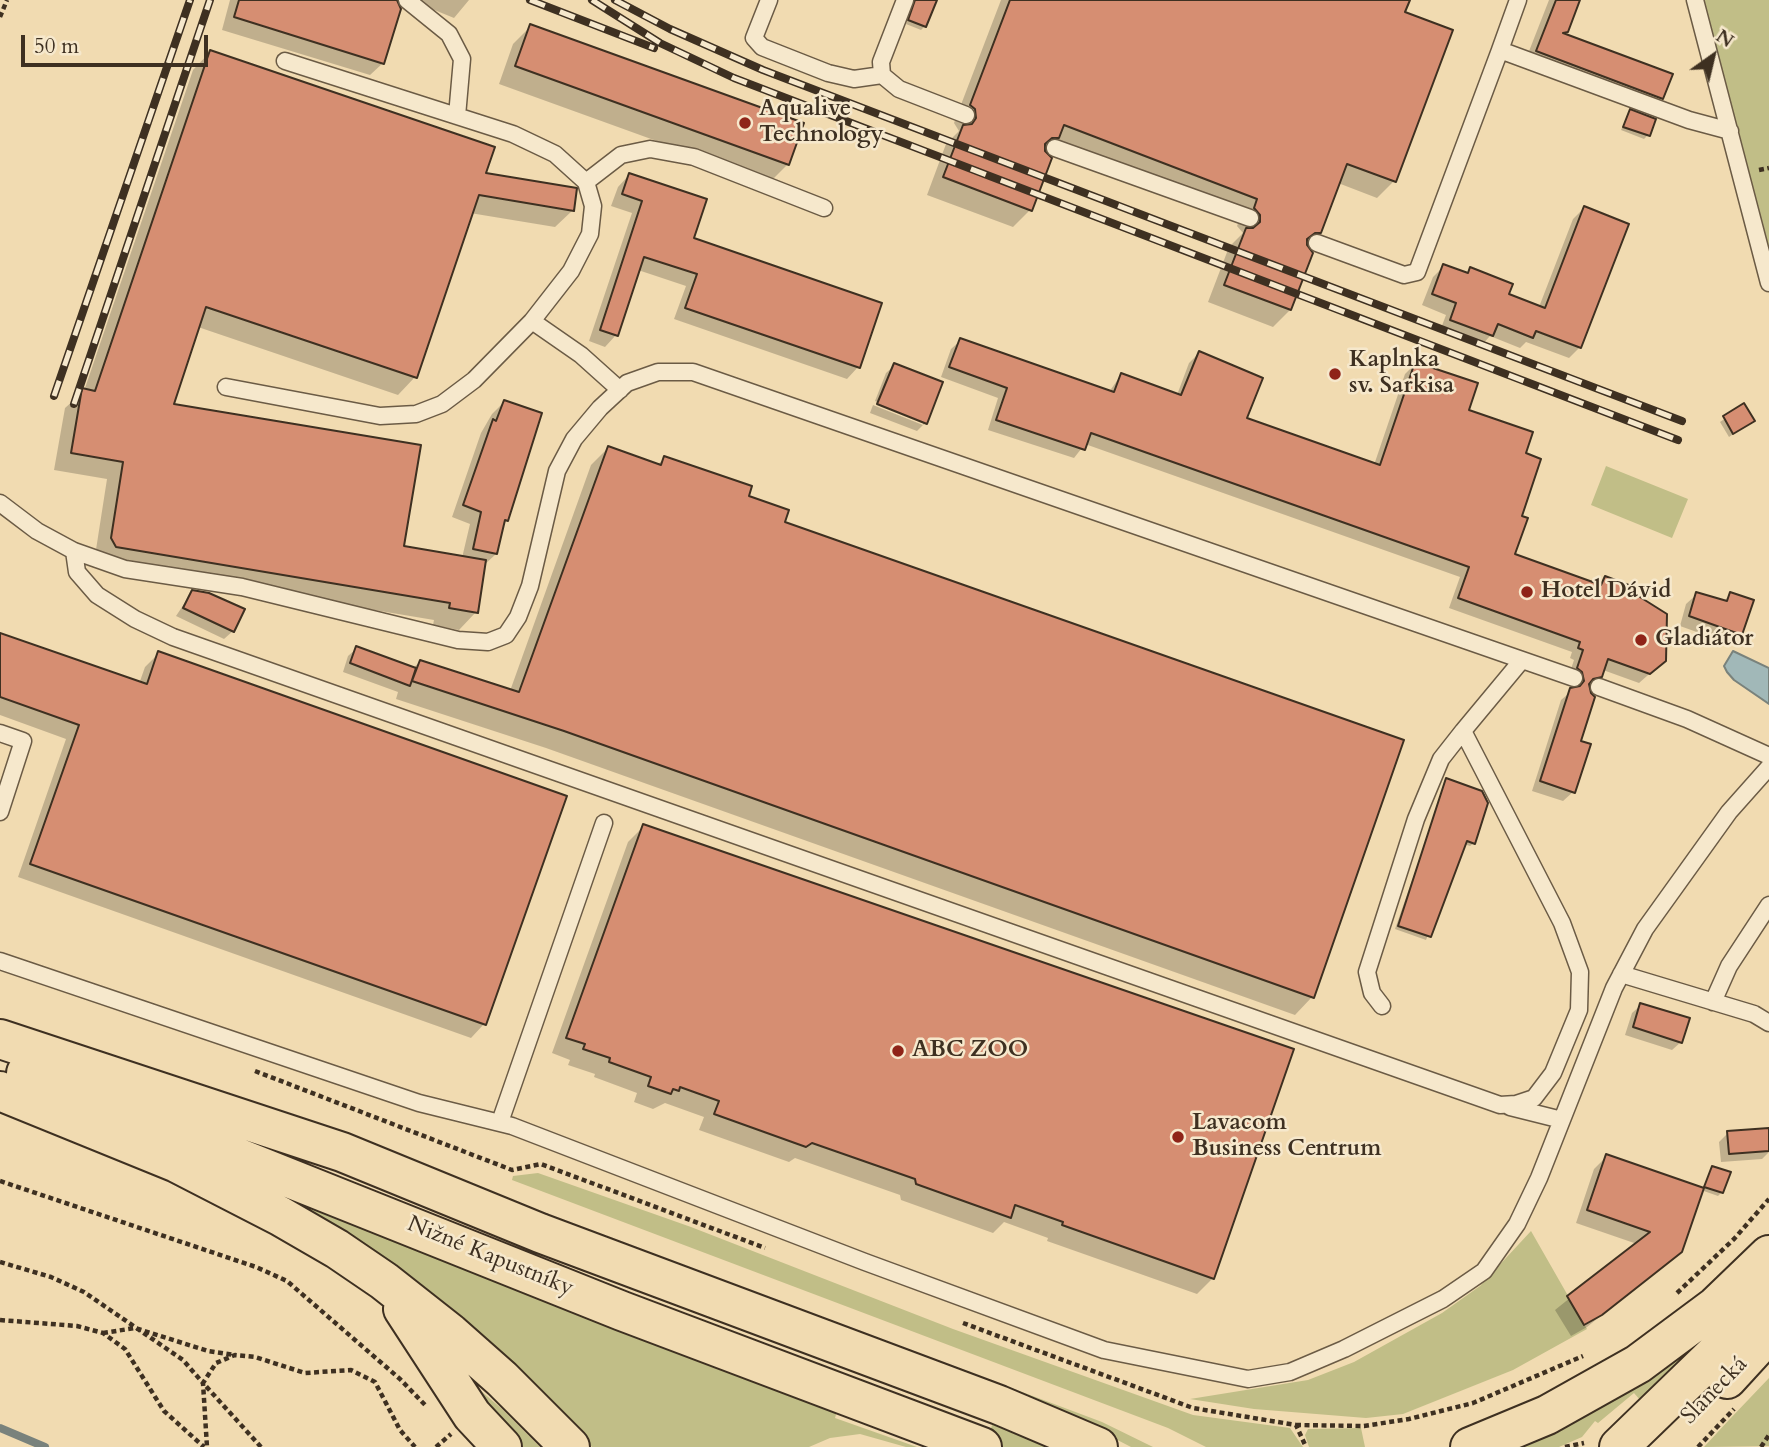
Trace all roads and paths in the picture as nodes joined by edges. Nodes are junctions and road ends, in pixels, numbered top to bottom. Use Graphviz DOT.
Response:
graph roads {
  1 [pos="7,0"];
  2 [pos="407,0"];
  3 [pos="769,0"];
  4 [pos="905,0"];
  5 [pos="1518,0"];
  6 [pos="1695,0"];
  7 [pos="0,17"];
  8 [pos="1500,50"];
  9 [pos="285,61"];
  10 [pos="882,75"];
  11 [pos="966,115"];
  12 [pos="457,116"];
  13 [pos="1730,131"];
  14 [pos="1055,148"];
  15 [pos="586,181"];
  16 [pos="824,208"];
  17 [pos="1250,218"];
  18 [pos="1317,243"];
  19 [pos="1769,283"];
  20 [pos="532,321"];
  21 [pos="226,387"];
  22 [pos="620,390"];
  23 [pos="0,503"];
  24 [pos="74,551"];
  25 [pos="1522,660"];
  26 [pos="1574,678"];
  27 [pos="1599,687"];
  28 [pos="1463,732"];
  29 [pos="0,733"];
  30 [pos="1769,756"];
  31 [pos="1769,767"];
  32 [pos="0,812"];
  33 [pos="604,823"];
  34 [pos="1769,905"];
  35 [pos="0,961"];
  36 [pos="1621,974"];
  37 [pos="1713,1002"];
  38 [pos="1382,1006"];
  39 [pos="1769,1023"];
  40 [pos="0,1039"];
  41 [pos="0,1063"];
  42 [pos="253,1071"];
  43 [pos="0,1091"];
  44 [pos="1500,1105"];
  45 [pos="1562,1120"];
  46 [pos="500,1122"];
  47 [pos="0,1181"];
  48 [pos="1769,1199"];
  49 [pos="773,1251"];
  50 [pos="1769,1255"];
  51 [pos="0,1262"];
  52 [pos="384,1281"];
  53 [pos="1769,1290"];
  54 [pos="1674,1296"];
  55 [pos="955,1319"];
  56 [pos="0,1320"];
  57 [pos="135,1328"];
  58 [pos="103,1333"];
  59 [pos="1769,1333"];
  60 [pos="1594,1350"];
  61 [pos="235,1355"];
  62 [pos="203,1383"];
  63 [pos="435,1415"];
  64 [pos="443,1424"];
  65 [pos="1296,1425"];
  66 [pos="1769,1435"];
  67 [pos="458,1440"];
  68 [pos="1601,1445"];
  69 [pos="205,1447"];
  70 [pos="261,1447"];
  71 [pos="415,1447"];
  72 [pos="502,1447"];
  73 [pos="570,1447"];
  74 [pos="982,1447"];
  75 [pos="1098,1447"];
  76 [pos="1306,1447"];
  77 [pos="1469,1447"];
  78 [pos="1565,1447"];
  79 [pos="1659,1447"];
  80 [pos="1761,1447"];
  1 -- 7 [label="path"];
  2 -- 12 [label="lane"];
  3 -- 10 [label="lane"];
  4 -- 10 [label="lane"];
  5 -- 8 [label="lane"];
  6 -- 13 [label="lane"];
  8 -- 13 [label="lane"];
  8 -- 18 [label="lane"];
  9 -- 12 [label="lane"];
  10 -- 11 [label="lane"];
  12 -- 15 [label="lane"];
  13 -- 19 [label="lane"];
  14 -- 17 [label="lane"];
  15 -- 16 [label="lane"];
  15 -- 20 [label="lane"];
  20 -- 21 [label="lane"];
  20 -- 22 [label="lane"];
  22 -- 24 [label="lane"];
  22 -- 25 [label="lane"];
  23 -- 24 [label="lane"];
  24 -- 44 [label="lane"];
  25 -- 26 [label="lane"];
  25 -- 28 [label="lane"];
  27 -- 30 [label="lane"];
  28 -- 38 [label="lane"];
  28 -- 44 [label="lane"];
  29 -- 32 [label="lane"];
  31 -- 36 [label="lane"];
  33 -- 46 [label="lane"];
  34 -- 37 [label="lane"];
  35 -- 46 [label="lane"];
  36 -- 37 [label="lane"];
  36 -- 45 [label="lane"];
  37 -- 39 [label="lane"];
  40 -- 75 [label="highway"];
  41 -- 74 [label="highway, Nižné Kapustníky"];
  42 -- 49 [label="path"];
  43 -- 52 [label="highway"];
  44 -- 45 [label="lane"];
  45 -- 46 [label="lane"];
  47 -- 63 [label="path"];
  48 -- 54 [label="path"];
  50 -- 77 [label="highway"];
  51 -- 57 [label="path"];
  52 -- 72 [label="highway"];
  52 -- 73 [label="highway"];
  53 -- 68 [label="highway"];
  55 -- 65 [label="path"];
  56 -- 58 [label="path"];
  57 -- 58 [label="path"];
  57 -- 61 [label="path"];
  57 -- 62 [label="path"];
  58 -- 69 [label="path"];
  59 -- 79 [label="highway, Slanecká"];
  60 -- 65 [label="path"];
  61 -- 62 [label="path"];
  61 -- 71 [label="path"];
  62 -- 69 [label="path"];
  62 -- 70 [label="path"];
  64 -- 67 [label="path"];
  65 -- 76 [label="path"];
  66 -- 80 [label="path"];
  68 -- 78 [label="path"];
}
